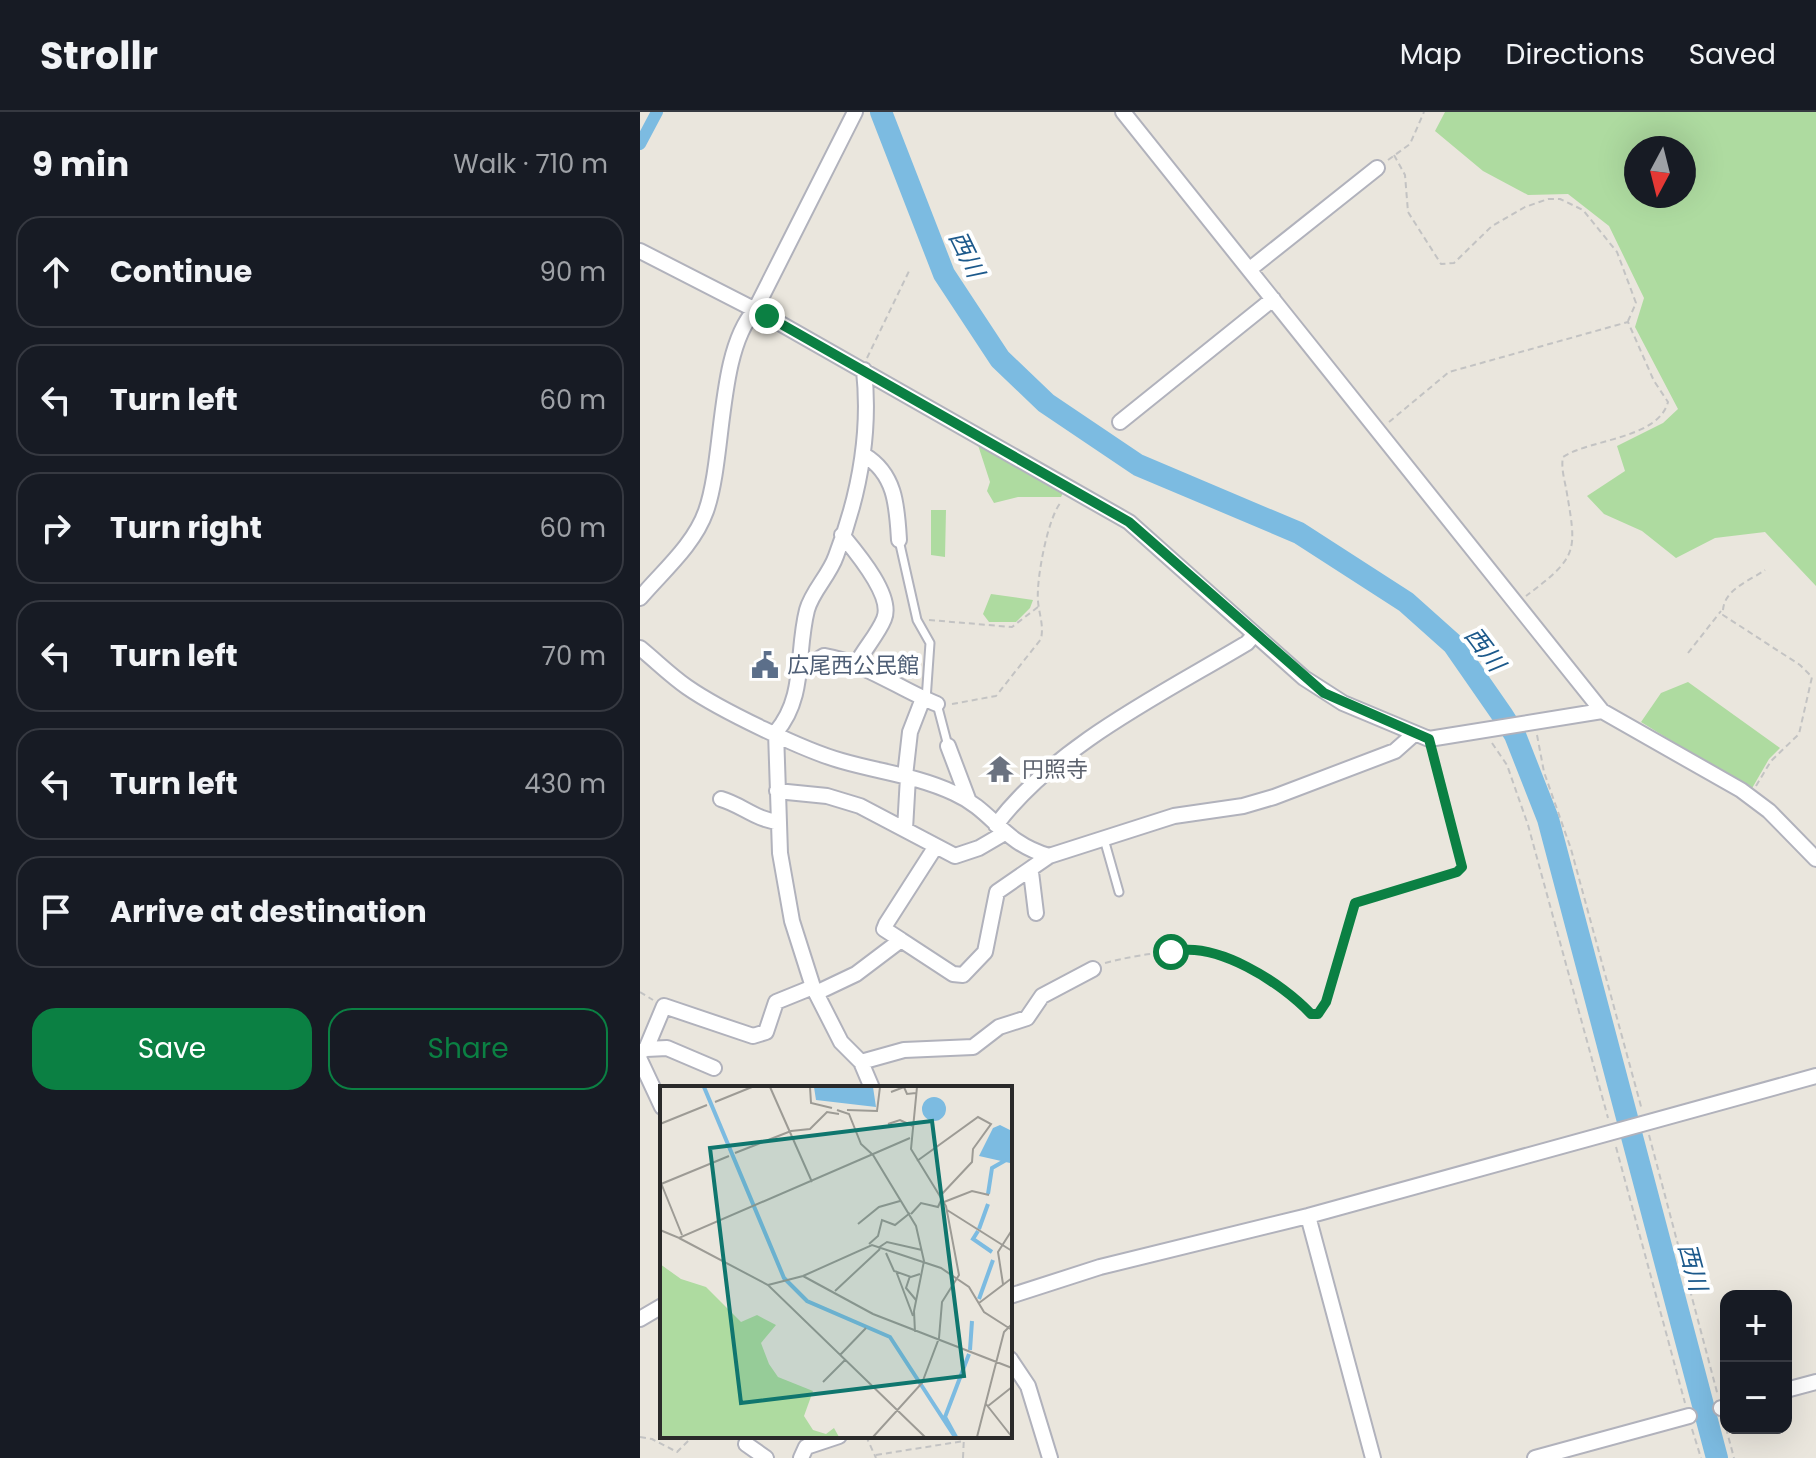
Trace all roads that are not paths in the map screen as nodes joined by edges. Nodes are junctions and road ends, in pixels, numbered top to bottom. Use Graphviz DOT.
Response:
graph roads {
  1 [pos="855,112"];
  2 [pos="1123,112"];
  3 [pos="1377,168"];
  4 [pos="640,251"];
  5 [pos="1250,269"];
  6 [pos="1273,299"];
  7 [pos="755,310"];
  8 [pos="864,370"];
  9 [pos="1120,422"];
  10 [pos="864,455"];
  11 [pos="842,535"];
  12 [pos="899,540"];
  13 [pos="640,598"];
  14 [pos="1254,635"];
  15 [pos="640,648"];
  16 [pos="857,663"];
  17 [pos="800,671"];
  18 [pos="929,701"];
  19 [pos="1602,711"];
  20 [pos="776,732"];
  21 [pos="1413,735"];
  22 [pos="948,746"];
  23 [pos="907,776"];
  24 [pos="777,791"];
  25 [pos="721,799"];
  26 [pos="968,799"];
  27 [pos="779,822"];
  28 [pos="905,829"];
  29 [pos="1000,830"];
  30 [pos="1104,839"];
  31 [pos="936,846"];
  32 [pos="1049,856"];
  33 [pos="1816,859"];
  34 [pos="1031,872"];
  35 [pos="1119,892"];
  36 [pos="1036,913"];
  37 [pos="901,940"];
  38 [pos="1093,969"];
  39 [pos="814,990"];
  40 [pos="642,1060"];
  41 [pos="861,1062"];
  42 [pos="714,1068"];
  43 [pos="1816,1076"];
  44 [pos="871,1086"];
  45 [pos="660,1102"];
  46 [pos="1308,1216"];
  47 [pos="1012,1295"];
  48 [pos="660,1307"];
  49 [pos="640,1319"];
  50 [pos="1012,1362"];
  51 [pos="1816,1382"];
  52 [pos="1792,1388"];
  53 [pos="1689,1416"];
  54 [pos="833,1438"];
  55 [pos="745,1446"];
  56 [pos="766,1458"];
  57 [pos="801,1458"];
  58 [pos="1050,1458"];
  59 [pos="1373,1458"];
  60 [pos="1535,1458"];
  1 -- 7 [label="street"];
  2 -- 5 [label="street"];
  3 -- 5 [label="street"];
  4 -- 7 [label="street"];
  5 -- 6 [label="street"];
  6 -- 9 [label="street"];
  6 -- 19 [label="street"];
  7 -- 8 [label="street"];
  7 -- 13 [label="street"];
  8 -- 10 [label="street"];
  8 -- 14 [label="street"];
  10 -- 11 [label="street"];
  10 -- 12 [label="street"];
  11 -- 16 [label="street"];
  11 -- 17 [label="street"];
  12 -- 18 [label="lane"];
  14 -- 21 [label="street"];
  14 -- 29 [label="street"];
  15 -- 20 [label="street"];
  16 -- 17 [label="street"];
  16 -- 18 [label="street"];
  17 -- 20 [label="street"];
  18 -- 22 [label="lane"];
  18 -- 23 [label="street"];
  19 -- 21 [label="street"];
  19 -- 33 [label="street"];
  20 -- 23 [label="street"];
  20 -- 24 [label="street"];
  21 -- 30 [label="street"];
  22 -- 26 [label="street"];
  23 -- 26 [label="street"];
  23 -- 28 [label="street"];
  24 -- 27 [label="street"];
  24 -- 28 [label="street"];
  25 -- 27 [label="street"];
  26 -- 29 [label="street"];
  27 -- 39 [label="street"];
  28 -- 31 [label="street"];
  29 -- 31 [label="street"];
  29 -- 32 [label="street"];
  30 -- 32 [label="street"];
  30 -- 35 [label="lane"];
  31 -- 37 [label="street"];
  32 -- 34 [label="street"];
  34 -- 36 [label="street"];
  34 -- 37 [label="street"];
  37 -- 39 [label="street"];
  38 -- 41 [label="street"];
  39 -- 40 [label="street"];
  39 -- 41 [label="street"];
  40 -- 42 [label="street"];
  40 -- 45 [label="street"];
  41 -- 44 [label="street"];
  43 -- 46 [label="street"];
  46 -- 47 [label="street"];
  46 -- 59 [label="street"];
  48 -- 49 [label="street"];
  50 -- 58 [label="street"];
  51 -- 52 [label="street"];
  53 -- 60 [label="street"];
  54 -- 57 [label="street"];
  55 -- 56 [label="street"];
}
